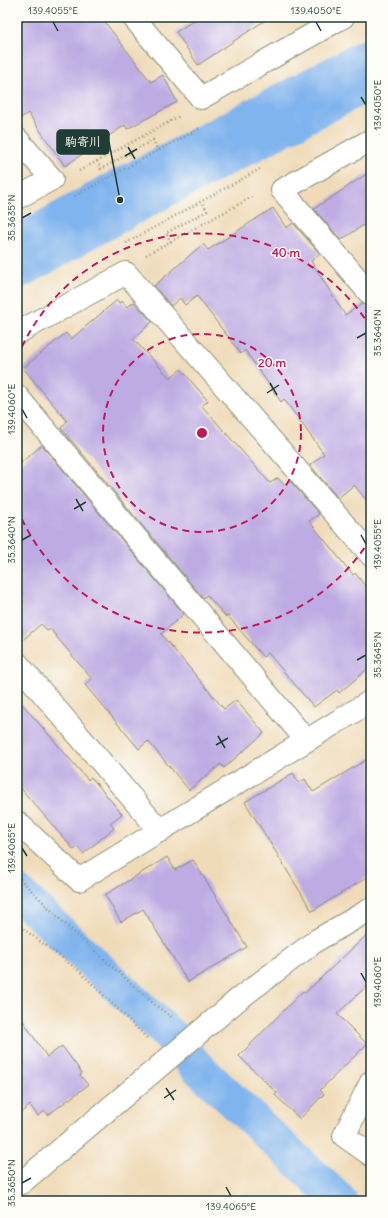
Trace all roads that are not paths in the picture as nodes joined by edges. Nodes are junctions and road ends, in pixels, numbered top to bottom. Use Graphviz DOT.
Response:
graph roads {
  1 [pos="133,17"];
  2 [pos="343,17"];
  3 [pos="17,139"];
  4 [pos="371,140"];
  5 [pos="17,198"];
  6 [pos="371,295"];
  7 [pos="17,333"];
  8 [pos="17,396"];
  9 [pos="371,555"];
  10 [pos="17,663"];
  11 [pos="371,701"];
  12 [pos="306,740"];
  13 [pos="17,822"];
  14 [pos="160,831"];
  15 [pos="371,909"];
  16 [pos="371,1082"];
  17 [pos="371,1155"];
  18 [pos="17,1184"];
  1 -- 2 [label="street"];
  3 -- 5 [label="street"];
  4 -- 6 [label="street"];
  7 -- 9 [label="street"];
  8 -- 12 [label="street"];
  10 -- 14 [label="street"];
  11 -- 12 [label="street"];
  12 -- 14 [label="street"];
  13 -- 14 [label="street"];
  15 -- 18 [label="street"];
  16 -- 17 [label="street"];
}
